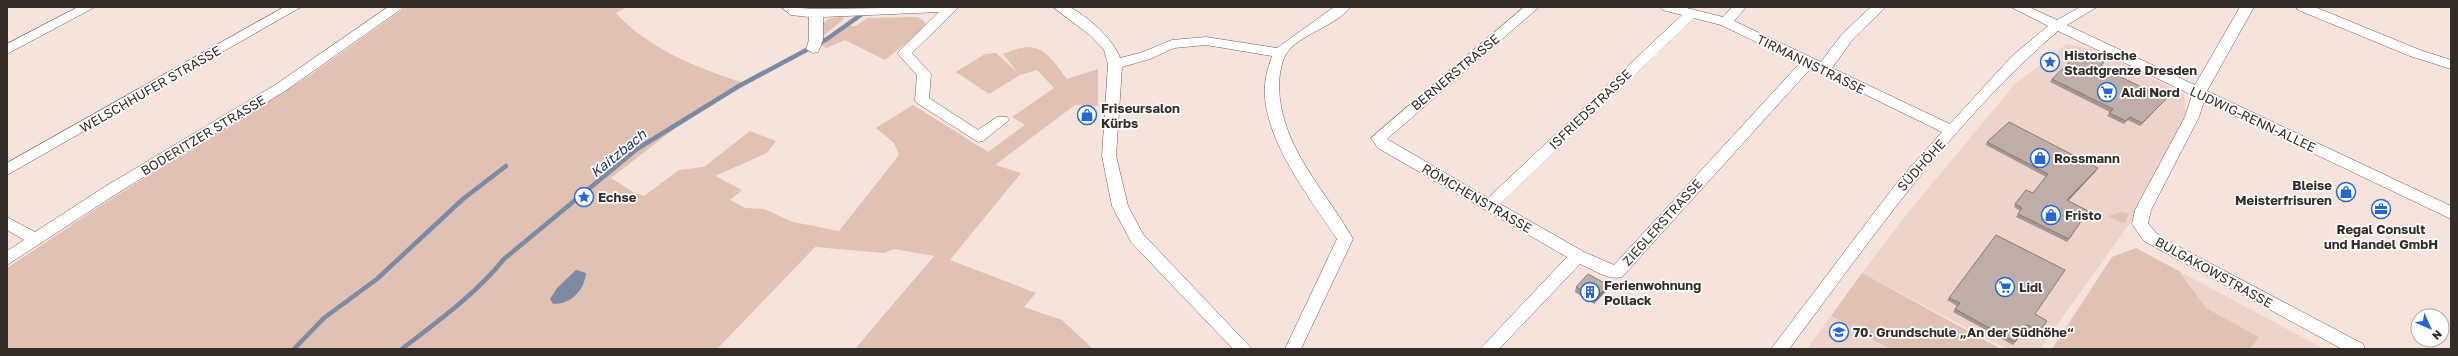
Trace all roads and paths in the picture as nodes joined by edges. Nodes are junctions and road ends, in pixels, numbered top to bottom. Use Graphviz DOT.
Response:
graph roads {
  1 [pos="88,7"];
  2 [pos="294,7"];
  3 [pos="397,7"];
  4 [pos="788,7"];
  5 [pos="951,7"];
  6 [pos="1060,7"];
  7 [pos="1343,7"];
  8 [pos="1532,7"];
  9 [pos="1667,7"];
  10 [pos="1739,7"];
  11 [pos="1879,7"];
  12 [pos="2018,7"];
  13 [pos="2090,7"];
  14 [pos="2247,7"];
  15 [pos="2303,7"];
  16 [pos="852,10"];
  17 [pos="816,14"];
  18 [pos="1690,14"];
  19 [pos="1726,22"];
  20 [pos="2056,26"];
  21 [pos="814,46"];
  22 [pos="7,50"];
  23 [pos="1280,53"];
  24 [pos="1808,62"];
  25 [pos="1115,64"];
  26 [pos="2451,65"];
  27 [pos="1823,70"];
  28 [pos="2199,94"];
  29 [pos="1002,120"];
  30 [pos="1952,131"];
  31 [pos="1378,138"];
  32 [pos="7,170"];
  33 [pos="1490,204"];
  34 [pos="2451,213"];
  35 [pos="7,223"];
  36 [pos="36,240"];
  37 [pos="1578,256"];
  38 [pos="7,259"];
  39 [pos="1244,349"];
  40 [pos="1293,349"];
  41 [pos="1488,349"];
  42 [pos="1779,349"];
  43 [pos="2357,349"];
  1 -- 22 [label="street"];
  2 -- 32 [label="street, WELSCHHUFER STRASSE"];
  3 -- 36 [label="street, BODERITZER STRASSE"];
  4 -- 17 [label="street"];
  5 -- 16 [label="street"];
  5 -- 29 [label="street"];
  6 -- 25 [label="street"];
  7 -- 23 [label="street"];
  8 -- 31 [label="street, BERNERSTRASSE"];
  9 -- 18 [label="street, TIRMANNSTRASSE"];
  10 -- 19 [label="street"];
  11 -- 27 [label="street"];
  12 -- 20 [label="street, LUDWIG-RENN-ALLEE"];
  13 -- 20 [label="street, SÜDHÖHE"];
  14 -- 28 [label="street, BULGAKOWSTRASSE"];
  15 -- 26 [label="street"];
  16 -- 17 [label="street"];
  17 -- 21 [label="street"];
  18 -- 19 [label="street, TIRMANNSTRASSE"];
  18 -- 33 [label="street, ISFRIEDSTRASSE"];
  19 -- 24 [label="street, TIRMANNSTRASSE"];
  20 -- 28 [label="street, LUDWIG-RENN-ALLEE"];
  20 -- 30 [label="street, SÜDHÖHE"];
  23 -- 25 [label="street"];
  23 -- 40 [label="street"];
  24 -- 27 [label="street, TIRMANNSTRASSE"];
  24 -- 37 [label="street, ZIEGLERSTRASSE"];
  25 -- 39 [label="street"];
  27 -- 30 [label="street, TIRMANNSTRASSE"];
  28 -- 34 [label="street, LUDWIG-RENN-ALLEE"];
  28 -- 43 [label="street, BULGAKOWSTRASSE"];
  30 -- 42 [label="street, SÜDHÖHE"];
  31 -- 33 [label="street, RÖMCHENSTRASSE"];
  33 -- 37 [label="street, RÖMCHENSTRASSE"];
  35 -- 36 [label="street"];
  36 -- 38 [label="street, BODERITZER STRASSE"];
  37 -- 41 [label="street"];
}
